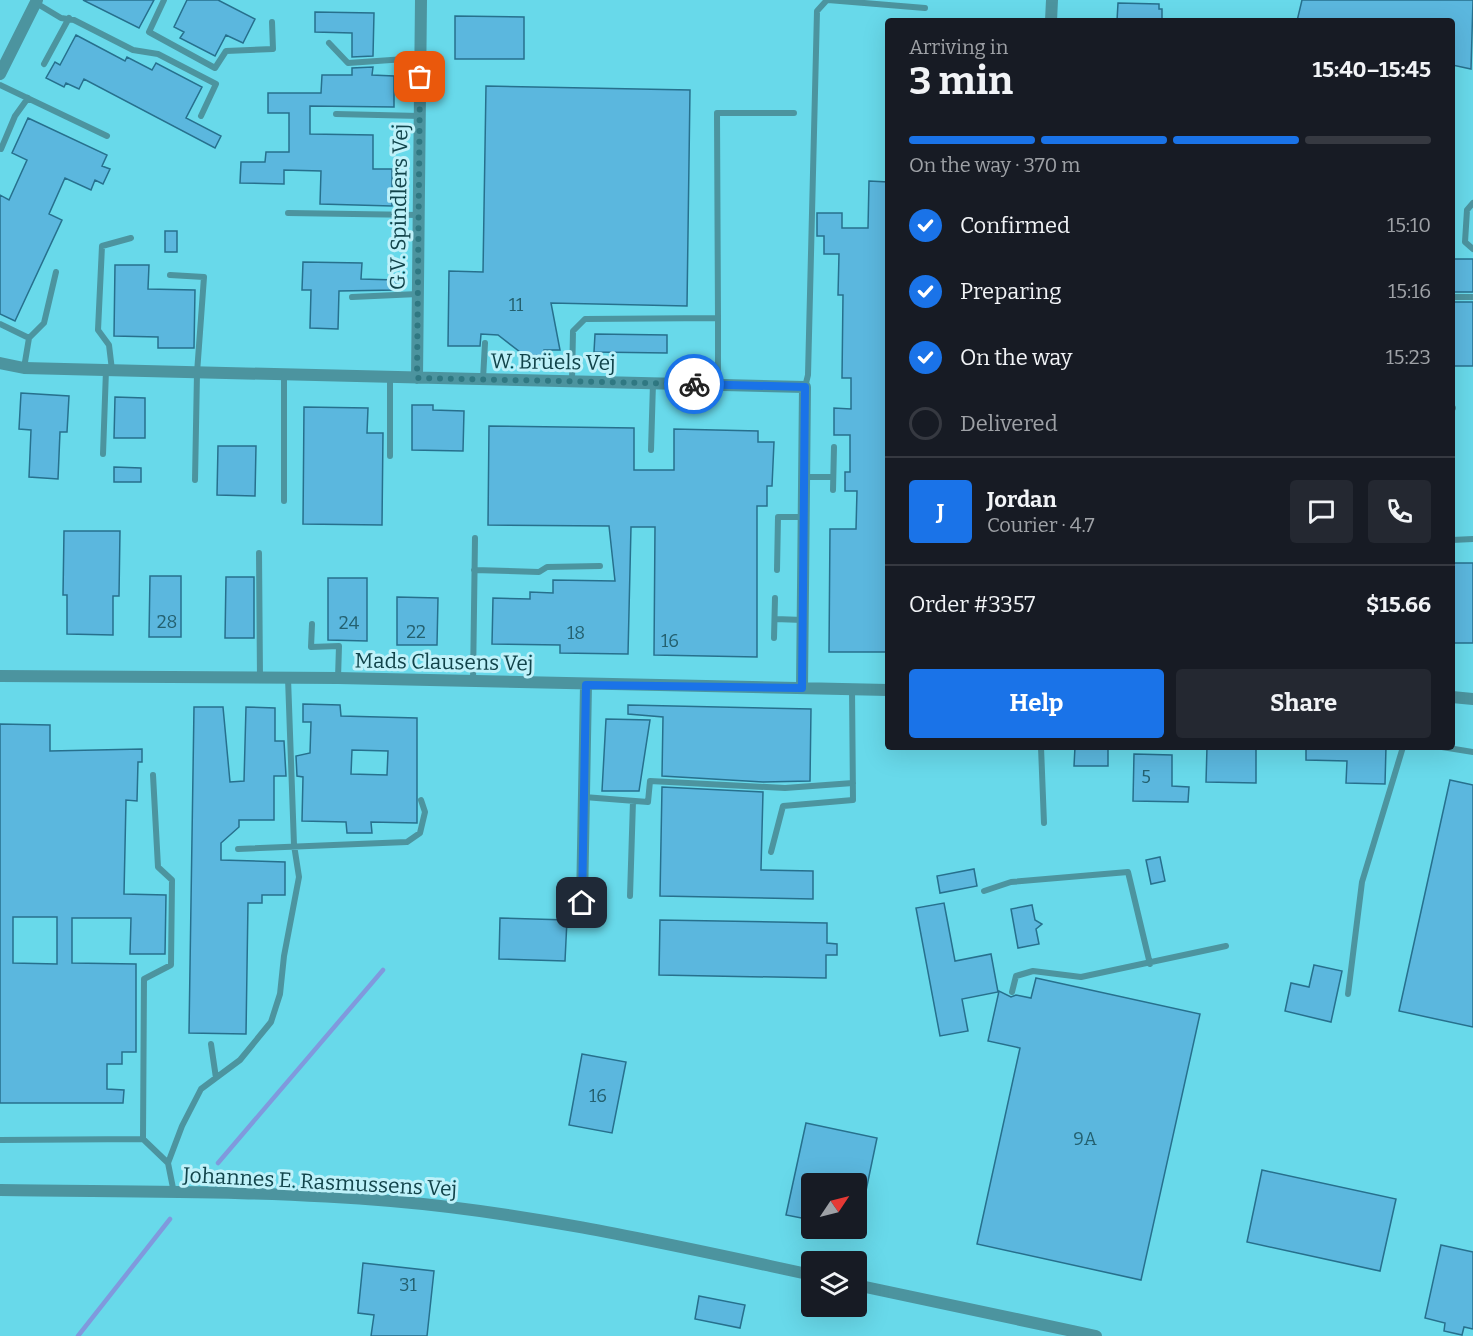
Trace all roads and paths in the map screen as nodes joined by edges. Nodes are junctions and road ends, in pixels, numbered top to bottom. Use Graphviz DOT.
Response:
graph roads {
  1 [pos="164,0"];
  2 [pos="421,0"];
  3 [pos="828,0"];
  4 [pos="1052,0"];
  5 [pos="36,1"];
  6 [pos="925,8"];
  7 [pos="69,18"];
  8 [pos="1052,18"];
  9 [pos="272,22"];
  10 [pos="329,43"];
  11 [pos="421,57"];
  12 [pos="3,59"];
  13 [pos="44,64"];
  14 [pos="0,74"];
  15 [pos="0,85"];
  16 [pos="28,98"];
  17 [pos="794,113"];
  18 [pos="336,114"];
  19 [pos="201,116"];
  20 [pos="420,116"];
  21 [pos="107,136"];
  22 [pos="1,149"];
  23 [pos="1473,203"];
  24 [pos="288,213"];
  25 [pos="419,214"];
  26 [pos="131,238"];
  27 [pos="1473,249"];
  28 [pos="56,272"];
  29 [pos="170,275"];
  30 [pos="418,294"];
  31 [pos="352,297"];
  32 [pos="1455,297"];
  33 [pos="1473,297"];
  34 [pos="718,318"];
  35 [pos="0,324"];
  36 [pos="29,338"];
  37 [pos="485,343"];
  38 [pos="0,363"];
  39 [pos="24,368"];
  40 [pos="109,370"];
  41 [pos="197,373"];
  42 [pos="284,375"];
  43 [pos="390,378"];
  44 [pos="417,378"];
  45 [pos="483,380"];
  46 [pos="572,382"];
  47 [pos="652,383"];
  48 [pos="718,384"];
  49 [pos="805,387"];
  50 [pos="834,447"];
  51 [pos="651,450"];
  52 [pos="103,454"];
  53 [pos="390,456"];
  54 [pos="804,477"];
  55 [pos="833,477"];
  56 [pos="195,480"];
  57 [pos="833,490"];
  58 [pos="284,501"];
  59 [pos="804,517"];
  60 [pos="475,538"];
  61 [pos="1473,539"];
  62 [pos="1455,540"];
  63 [pos="259,553"];
  64 [pos="600,566"];
  65 [pos="474,570"];
  66 [pos="777,570"];
  67 [pos="776,598"];
  68 [pos="775,619"];
  69 [pos="803,620"];
  70 [pos="312,624"];
  71 [pos="774,638"];
  72 [pos="0,675"];
  73 [pos="288,678"];
  74 [pos="338,678"];
  75 [pos="260,680"];
  76 [pos="473,682"];
  77 [pos="586,685"];
  78 [pos="802,688"];
  79 [pos="852,689"];
  80 [pos="885,690"];
  81 [pos="1455,697"];
  82 [pos="1473,699"];
  83 [pos="1041,750"];
  84 [pos="1402,750"];
  85 [pos="1455,750"];
  86 [pos="1473,753"];
  87 [pos="153,775"];
  88 [pos="853,783"];
  89 [pos="584,797"];
  90 [pos="421,800"];
  91 [pos="633,801"];
  92 [pos="1044,823"];
  93 [pos="294,845"];
  94 [pos="238,849"];
  95 [pos="771,852"];
  96 [pos="984,891"];
  97 [pos="630,896"];
  98 [pos="582,903"];
  99 [pos="1226,946"];
  100 [pos="1150,964"];
  101 [pos="1012,992"];
  102 [pos="1348,994"];
  103 [pos="211,1044"];
  104 [pos="216,1078"];
  105 [pos="143,1139"];
  106 [pos="0,1140"];
  107 [pos="168,1163"];
  108 [pos="0,1190"];
  109 [pos="174,1193"];
  110 [pos="801,1273"];
  111 [pos="867,1287"];
  112 [pos="1096,1336"];
  1 -- 9 [label="lane"];
  2 -- 11 [label="street, G.V. Spindlers Vej"];
  3 -- 6 [label="lane"];
  3 -- 49 [label="lane"];
  4 -- 8 [label="street"];
  5 -- 7 [label="lane"];
  5 -- 12 [label="street"];
  7 -- 13 [label="lane"];
  7 -- 19 [label="lane"];
  10 -- 11 [label="lane"];
  11 -- 20 [label="street, G.V. Spindlers Vej"];
  12 -- 14 [label="street"];
  15 -- 16 [label="lane"];
  16 -- 21 [label="lane"];
  16 -- 22 [label="lane"];
  17 -- 34 [label="lane"];
  18 -- 20 [label="lane"];
  20 -- 25 [label="street, G.V. Spindlers Vej"];
  23 -- 27 [label="lane"];
  24 -- 25 [label="lane"];
  25 -- 30 [label="street, G.V. Spindlers Vej"];
  26 -- 40 [label="lane"];
  28 -- 36 [label="lane"];
  29 -- 41 [label="lane"];
  30 -- 31 [label="lane"];
  30 -- 44 [label="street, G.V. Spindlers Vej"];
  32 -- 33 [label="lane"];
  34 -- 46 [label="lane"];
  34 -- 48 [label="lane"];
  35 -- 36 [label="lane"];
  36 -- 39 [label="lane"];
  37 -- 45 [label="lane"];
  38 -- 39 [label="street, W. Brüels Vej"];
  39 -- 40 [label="street, W. Brüels Vej"];
  40 -- 41 [label="street, W. Brüels Vej"];
  40 -- 52 [label="lane"];
  41 -- 42 [label="street, W. Brüels Vej"];
  41 -- 56 [label="lane"];
  42 -- 43 [label="street, W. Brüels Vej"];
  42 -- 58 [label="lane"];
  43 -- 44 [label="street, W. Brüels Vej"];
  43 -- 53 [label="lane"];
  44 -- 45 [label="street, W. Brüels Vej"];
  45 -- 46 [label="street, W. Brüels Vej"];
  46 -- 47 [label="street, W. Brüels Vej"];
  47 -- 48 [label="street, W. Brüels Vej"];
  47 -- 51 [label="lane"];
  48 -- 49 [label="street, W. Brüels Vej"];
  49 -- 54 [label="street"];
  50 -- 55 [label="lane"];
  54 -- 55 [label="lane"];
  54 -- 59 [label="street"];
  55 -- 57 [label="lane"];
  59 -- 66 [label="lane"];
  59 -- 69 [label="street"];
  60 -- 65 [label="lane"];
  61 -- 62 [label="lane"];
  63 -- 75 [label="lane"];
  64 -- 65 [label="lane"];
  65 -- 76 [label="lane"];
  67 -- 68 [label="lane"];
  68 -- 69 [label="lane"];
  68 -- 71 [label="lane"];
  69 -- 78 [label="street"];
  70 -- 74 [label="lane"];
  72 -- 75 [label="street, Mads Clausens Vej"];
  73 -- 74 [label="street, Mads Clausens Vej"];
  73 -- 75 [label="street, Mads Clausens Vej"];
  73 -- 93 [label="lane"];
  74 -- 76 [label="street, Mads Clausens Vej"];
  76 -- 77 [label="street, Mads Clausens Vej"];
  77 -- 78 [label="street, Mads Clausens Vej"];
  77 -- 89 [label="street"];
  78 -- 79 [label="street, Mads Clausens Vej"];
  79 -- 80 [label="street, Mads Clausens Vej"];
  79 -- 88 [label="lane"];
  81 -- 82 [label="street"];
  83 -- 92 [label="lane"];
  84 -- 102 [label="lane"];
  85 -- 86 [label="lane"];
  87 -- 105 [label="lane"];
  88 -- 91 [label="lane"];
  88 -- 95 [label="lane"];
  89 -- 91 [label="lane"];
  89 -- 98 [label="street"];
  90 -- 93 [label="lane"];
  91 -- 97 [label="lane"];
  93 -- 94 [label="lane"];
  93 -- 104 [label="lane"];
  96 -- 100 [label="lane"];
  99 -- 100 [label="lane"];
  100 -- 101 [label="lane"];
  103 -- 104 [label="lane"];
  104 -- 107 [label="lane"];
  105 -- 106 [label="lane"];
  105 -- 107 [label="lane"];
  107 -- 109 [label="lane"];
  108 -- 109 [label="street, Johannes E. Rasmussens Vej"];
  109 -- 110 [label="street, Johannes E. Rasmussens Vej"];
  111 -- 112 [label="street"];
}
